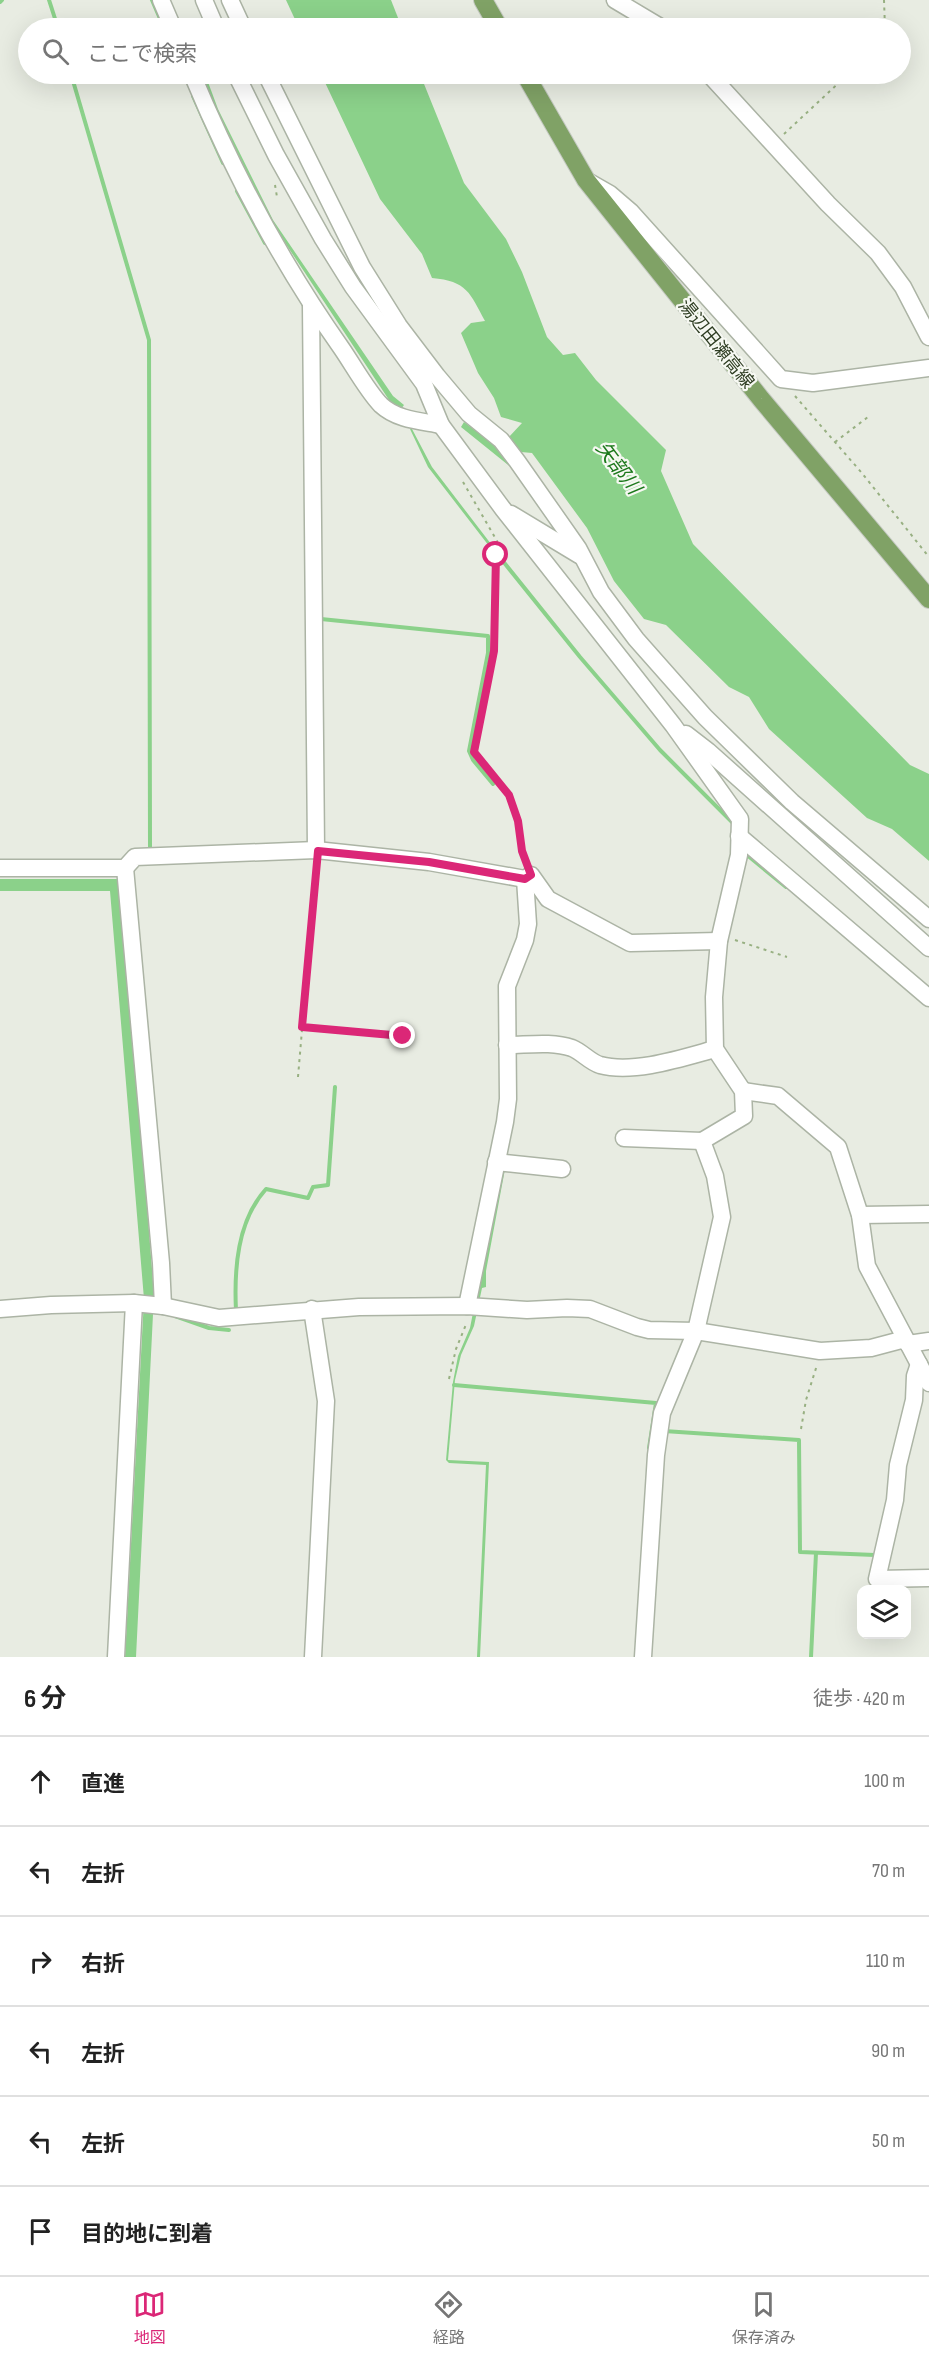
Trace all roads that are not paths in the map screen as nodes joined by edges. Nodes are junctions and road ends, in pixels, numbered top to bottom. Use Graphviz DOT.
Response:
graph roads {
  1 [pos="161,0"];
  2 [pos="204,0"];
  3 [pos="230,0"];
  4 [pos="483,0"];
  5 [pos="615,0"];
  6 [pos="169,18"];
  7 [pos="212,18"];
  8 [pos="238,18"];
  9 [pos="493,18"];
  10 [pos="645,18"];
  11 [pos="196,84"];
  12 [pos="241,84"];
  13 [pos="271,84"];
  14 [pos="531,84"];
  15 [pos="718,84"];
  16 [pos="586,180"];
  17 [pos="311,305"];
  18 [pos="929,337"];
  19 [pos="929,368"];
  20 [pos="441,425"];
  21 [pos="503,509"];
  22 [pos="582,556"];
  23 [pos="929,599"];
  24 [pos="673,725"];
  25 [pos="739,836"];
  26 [pos="317,851"];
  27 [pos="0,868"];
  28 [pos="126,868"];
  29 [pos="528,877"];
  30 [pos="929,919"];
  31 [pos="720,939"];
  32 [pos="929,948"];
  33 [pos="929,999"];
  34 [pos="507,1045"];
  35 [pos="715,1049"];
  36 [pos="743,1091"];
  37 [pos="624,1138"];
  38 [pos="702,1141"];
  39 [pos="496,1162"];
  40 [pos="562,1169"];
  41 [pos="929,1214"];
  42 [pos="860,1215"];
  43 [pos="134,1304"];
  44 [pos="163,1306"];
  45 [pos="469,1306"];
  46 [pos="0,1308"];
  47 [pos="312,1310"];
  48 [pos="696,1331"];
  49 [pos="907,1341"];
  50 [pos="929,1341"];
  51 [pos="919,1364"];
  52 [pos="929,1383"];
  53 [pos="929,1578"];
  54 [pos="116,1657"];
  55 [pos="313,1657"];
  56 [pos="644,1657"];
  1 -- 6 [label="street"];
  2 -- 7 [label="street"];
  3 -- 8 [label="street"];
  4 -- 9 [label="main road"];
  5 -- 10 [label="street"];
  11 -- 17 [label="street"];
  12 -- 20 [label="street"];
  13 -- 22 [label="street"];
  14 -- 16 [label="main road, 湯辺田瀬高線"];
  15 -- 18 [label="street"];
  16 -- 19 [label="street"];
  16 -- 23 [label="main road, 湯辺田瀬高線"];
  17 -- 20 [label="street"];
  17 -- 26 [label="street"];
  20 -- 21 [label="street"];
  21 -- 22 [label="street"];
  21 -- 24 [label="street"];
  22 -- 30 [label="street"];
  24 -- 25 [label="street"];
  24 -- 32 [label="street"];
  25 -- 31 [label="street"];
  25 -- 33 [label="street"];
  26 -- 28 [label="street"];
  26 -- 29 [label="street"];
  27 -- 28 [label="street"];
  28 -- 44 [label="street"];
  29 -- 31 [label="street"];
  29 -- 34 [label="street"];
  31 -- 35 [label="street"];
  34 -- 35 [label="street"];
  34 -- 39 [label="street"];
  35 -- 36 [label="street"];
  36 -- 38 [label="street"];
  36 -- 42 [label="street"];
  37 -- 38 [label="street"];
  38 -- 48 [label="street"];
  39 -- 40 [label="street"];
  39 -- 45 [label="street"];
  41 -- 42 [label="street"];
  42 -- 49 [label="street"];
  43 -- 44 [label="street"];
  43 -- 46 [label="street"];
  43 -- 54 [label="street"];
  44 -- 47 [label="street"];
  45 -- 47 [label="street"];
  45 -- 48 [label="street"];
  47 -- 55 [label="street"];
  48 -- 49 [label="street"];
  48 -- 56 [label="street"];
  49 -- 50 [label="street"];
  49 -- 51 [label="street"];
  51 -- 52 [label="street"];
  51 -- 53 [label="street"];
}
